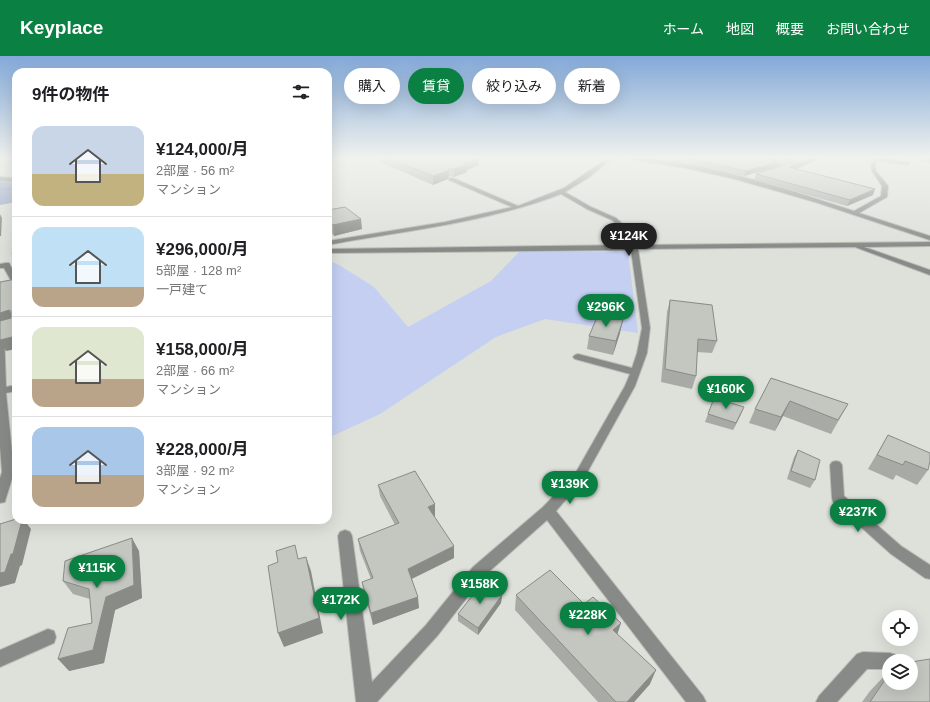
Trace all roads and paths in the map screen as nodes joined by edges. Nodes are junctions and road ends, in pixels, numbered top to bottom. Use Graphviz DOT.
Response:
graph roads {
  1 [pos="468,187"];
  2 [pos="569,187"];
  3 [pos="767,187"];
  4 [pos="885,187"];
  5 [pos="561,192"];
  6 [pos="516,207"];
  7 [pos="854,213"];
  8 [pos="930,238"];
  9 [pos="332,242"];
  10 [pos="851,244"];
  11 [pos="930,244"];
  12 [pos="634,247"];
  13 [pos="332,251"];
  14 [pos="0,266"];
  15 [pos="930,273"];
  16 [pos="12,275"];
  17 [pos="4,329"];
  18 [pos="578,357"];
  19 [pos="635,372"];
  20 [pos="12,389"];
  21 [pos="1,392"];
  22 [pos="7,463"];
  23 [pos="836,465"];
  24 [pos="0,498"];
  25 [pos="548,511"];
  26 [pos="345,536"];
  27 [pos="930,573"];
  28 [pos="48,637"];
  29 [pos="0,659"];
  30 [pos="882,661"];
  31 [pos="366,702"];
  32 [pos="698,702"];
  33 [pos="826,702"];
  1 -- 6 [label="street"];
  2 -- 5 [label="street"];
  3 -- 7 [label="street"];
  4 -- 7 [label="street"];
  5 -- 6 [label="street"];
  5 -- 12 [label="street"];
  6 -- 9 [label="street"];
  7 -- 8 [label="street"];
  10 -- 11 [label="street"];
  10 -- 12 [label="street"];
  10 -- 15 [label="street"];
  12 -- 13 [label="street"];
  12 -- 19 [label="street"];
  14 -- 16 [label="street"];
  17 -- 21 [label="street"];
  18 -- 19 [label="street"];
  19 -- 25 [label="street"];
  20 -- 21 [label="street"];
  21 -- 22 [label="street"];
  22 -- 24 [label="street"];
  23 -- 27 [label="street"];
  25 -- 31 [label="street"];
  25 -- 32 [label="street"];
  26 -- 31 [label="street"];
  28 -- 29 [label="street"];
  30 -- 33 [label="street"];
}
